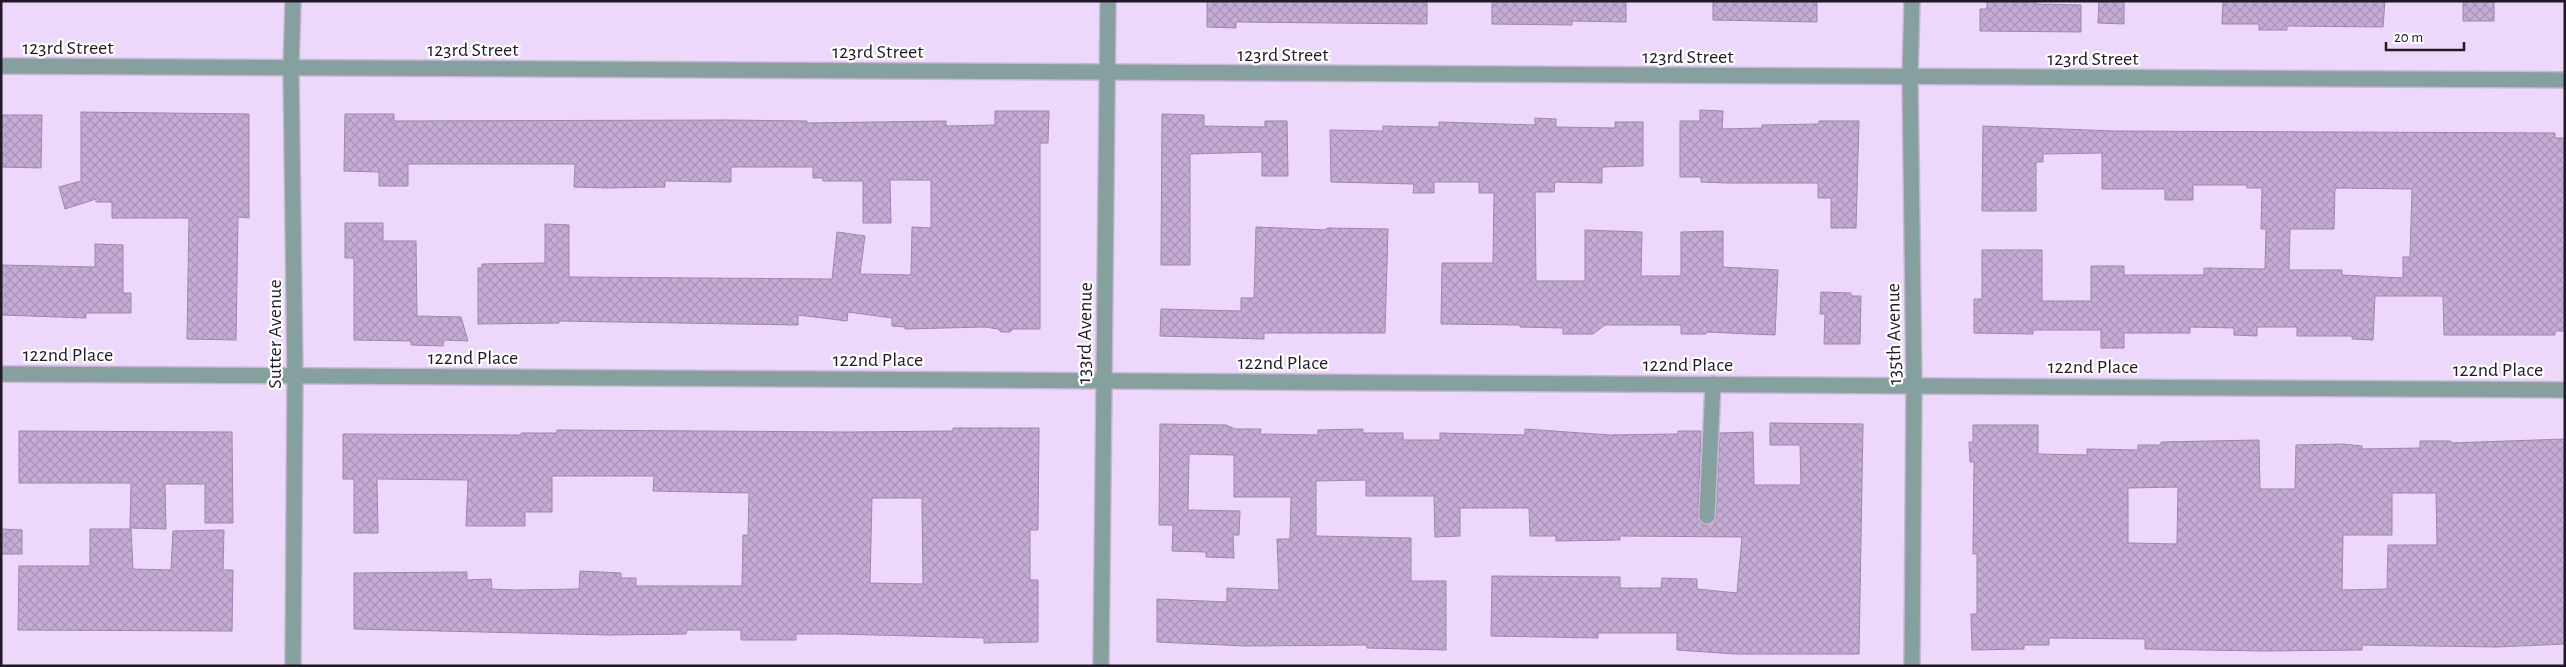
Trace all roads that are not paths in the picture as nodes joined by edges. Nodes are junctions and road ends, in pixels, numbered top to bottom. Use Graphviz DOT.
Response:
graph roads {
  1 [pos="293,1"];
  2 [pos="1108,1"];
  3 [pos="1912,1"];
  4 [pos="1,66"];
  5 [pos="291,68"];
  6 [pos="1107,73"];
  7 [pos="1910,77"];
  8 [pos="2565,80"];
  9 [pos="1,374"];
  10 [pos="295,375"];
  11 [pos="1104,381"];
  12 [pos="1713,384"];
  13 [pos="1914,385"];
  14 [pos="2565,390"];
  15 [pos="1707,516"];
  16 [pos="293,666"];
  17 [pos="1101,666"];
  18 [pos="1912,666"];
  1 -- 5 [label="street, Sutter Avenue"];
  2 -- 6 [label="street, 133rd Avenue"];
  3 -- 7 [label="street, 135th Avenue"];
  4 -- 5 [label="street, 123rd Street"];
  5 -- 6 [label="street, 123rd Street"];
  5 -- 10 [label="street, Sutter Avenue"];
  6 -- 7 [label="street, 123rd Street"];
  6 -- 11 [label="street, 133rd Avenue"];
  7 -- 8 [label="street, 123rd Street"];
  7 -- 13 [label="street, 135th Avenue"];
  9 -- 10 [label="street, 122nd Place"];
  10 -- 11 [label="street, 122nd Place"];
  10 -- 16 [label="street, Sutter Avenue"];
  11 -- 12 [label="street, 122nd Place"];
  11 -- 17 [label="street, 133rd Avenue"];
  12 -- 13 [label="street, 122nd Place"];
  12 -- 15 [label="street"];
  13 -- 14 [label="street, 122nd Place"];
  13 -- 18 [label="street, 135th Avenue"];
}
